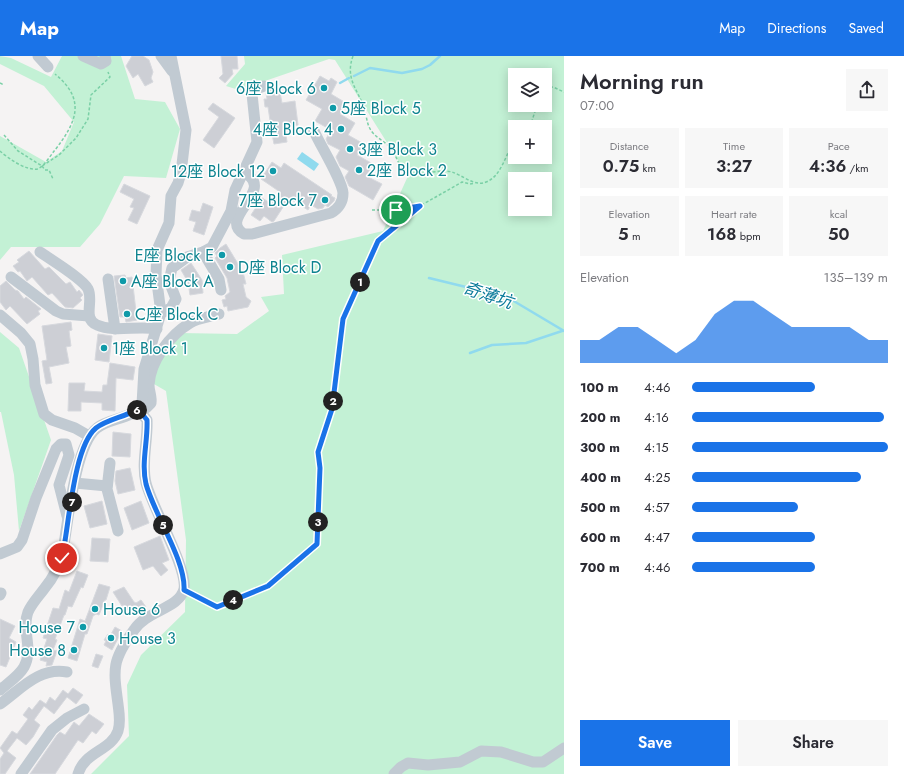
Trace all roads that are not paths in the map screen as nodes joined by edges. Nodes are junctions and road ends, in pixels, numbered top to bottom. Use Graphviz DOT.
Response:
graph roads {
  1 [pos="38,56"];
  2 [pos="83,56"];
  3 [pos="161,56"];
  4 [pos="171,56"];
  5 [pos="105,59"];
  6 [pos="48,67"];
  7 [pos="174,73"];
  8 [pos="264,86"];
  9 [pos="314,131"];
  10 [pos="243,172"];
  11 [pos="40,252"];
  12 [pos="203,252"];
  13 [pos="11,277"];
  14 [pos="108,279"];
  15 [pos="221,290"];
  16 [pos="161,313"];
  17 [pos="219,314"];
  18 [pos="0,315"];
  19 [pos="90,318"];
  20 [pos="115,329"];
  21 [pos="157,329"];
  22 [pos="138,409"];
  23 [pos="89,436"];
  24 [pos="110,463"];
  25 [pos="75,483"];
  26 [pos="107,486"];
  27 [pos="68,521"];
  28 [pos="118,531"];
  29 [pos="0,554"];
  30 [pos="67,672"];
  31 [pos="0,690"];
  32 [pos="0,704"];
  33 [pos="84,709"];
  34 [pos="564,748"];
  35 [pos="21,774"];
  36 [pos="78,774"];
  37 [pos="394,774"];
  1 -- 6 [label="street"];
  2 -- 5 [label="street"];
  3 -- 7 [label="street"];
  4 -- 7 [label="street"];
  7 -- 16 [label="street"];
  8 -- 10 [label="street"];
  9 -- 10 [label="street"];
  10 -- 12 [label="street"];
  11 -- 19 [label="street"];
  12 -- 15 [label="street"];
  12 -- 16 [label="street"];
  13 -- 19 [label="street"];
  14 -- 20 [label="street"];
  16 -- 21 [label="street"];
  17 -- 22 [label="street"];
  18 -- 23 [label="street"];
  19 -- 20 [label="street"];
  20 -- 21 [label="street"];
  21 -- 22 [label="street"];
  22 -- 23 [label="street"];
  22 -- 36 [label="street"];
  23 -- 25 [label="street"];
  24 -- 26 [label="street"];
  25 -- 26 [label="street"];
  25 -- 27 [label="street"];
  26 -- 28 [label="street"];
  27 -- 29 [label="street"];
  27 -- 31 [label="street"];
  30 -- 32 [label="street"];
  33 -- 35 [label="street"];
  34 -- 37 [label="street"];
}
